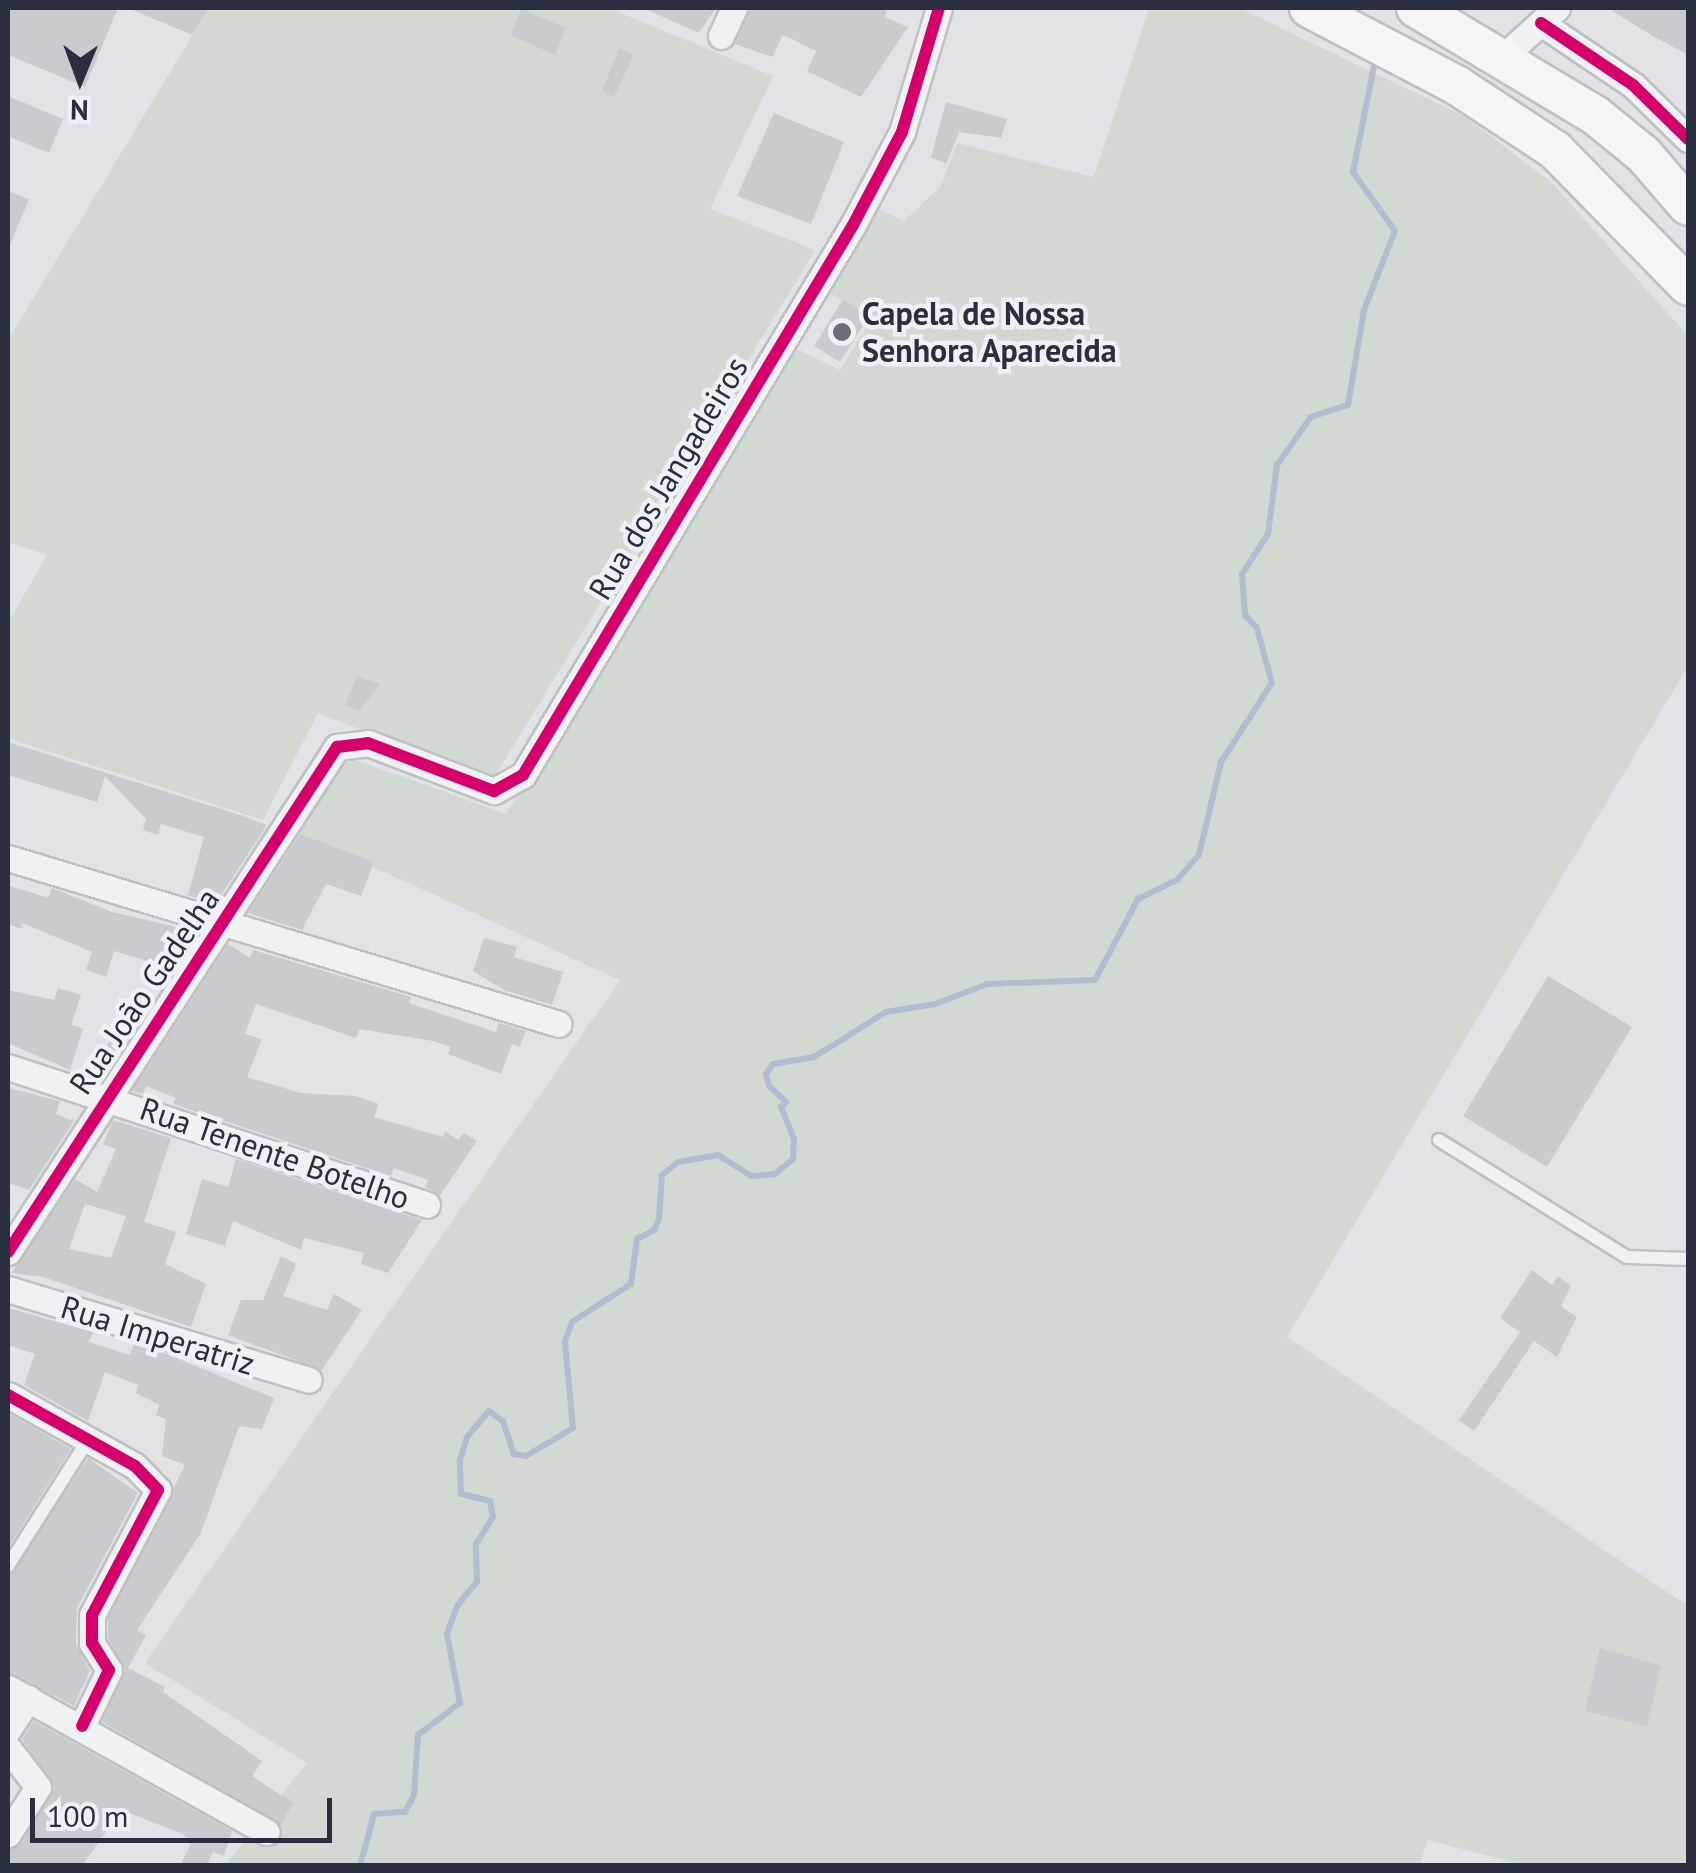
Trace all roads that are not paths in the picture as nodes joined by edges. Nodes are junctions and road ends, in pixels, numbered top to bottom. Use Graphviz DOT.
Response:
graph roads {
  1 [pos="734,8"];
  2 [pos="939,8"];
  3 [pos="1310,8"];
  4 [pos="1416,8"];
  5 [pos="1549,15"];
  6 [pos="721,36"];
  7 [pos="1506,56"];
  8 [pos="1688,139"];
  9 [pos="1688,206"];
  10 [pos="1688,286"];
  11 [pos="325,758"];
  12 [pos="8,858"];
  13 [pos="224,921"];
  14 [pos="559,1024"];
  15 [pos="8,1067"];
  16 [pos="107,1095"];
  17 [pos="1440,1140"];
  18 [pos="427,1205"];
  19 [pos="8,1252"];
  20 [pos="1688,1260"];
  21 [pos="8,1290"];
  22 [pos="309,1380"];
  23 [pos="8,1395"];
  24 [pos="86,1442"];
  25 [pos="8,1566"];
  26 [pos="18,1693"];
  27 [pos="82,1726"];
  28 [pos="8,1730"];
  29 [pos="8,1748"];
  30 [pos="267,1832"];
  31 [pos="8,1834"];
  1 -- 6 [label="street"];
  2 -- 11 [label="street, Rua dos Jangadeiros"];
  3 -- 10 [label="main road"];
  4 -- 7 [label="main road"];
  5 -- 7 [label="street"];
  5 -- 8 [label="street"];
  7 -- 9 [label="main road"];
  11 -- 13 [label="street, Rua João Gadelha"];
  12 -- 13 [label="street"];
  13 -- 14 [label="street"];
  13 -- 16 [label="street, Rua João Gadelha"];
  15 -- 16 [label="street, Rua Tenente Botelho"];
  16 -- 18 [label="street, Rua Tenente Botelho"];
  16 -- 19 [label="street, Rua João Gadelha"];
  17 -- 20 [label="lane"];
  21 -- 22 [label="street, Rua Imperatriz"];
  23 -- 24 [label="street"];
  24 -- 25 [label="lane"];
  24 -- 27 [label="street"];
  26 -- 27 [label="street"];
  26 -- 28 [label="street"];
  27 -- 30 [label="street"];
  29 -- 31 [label="street"];
}
